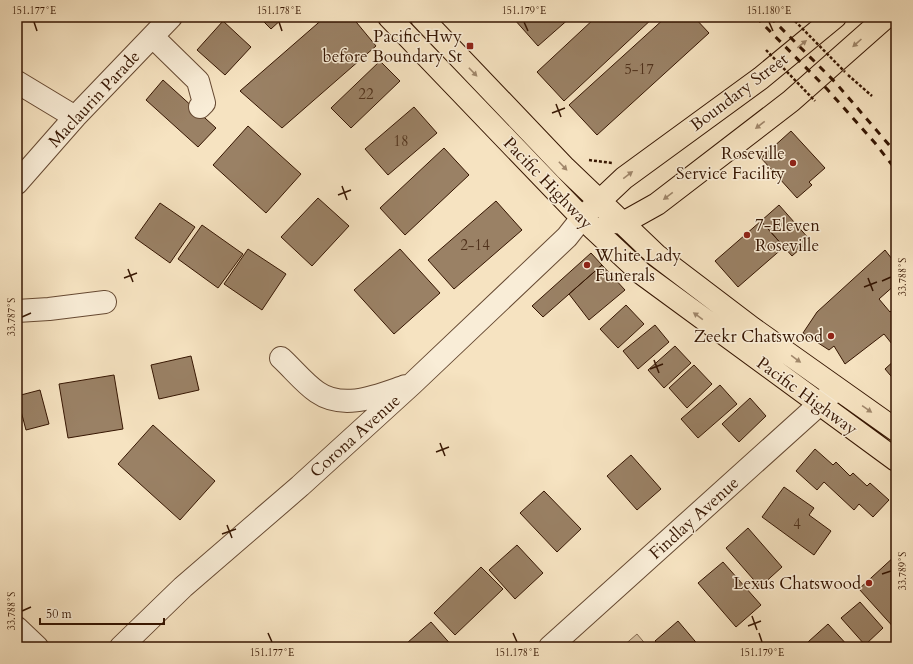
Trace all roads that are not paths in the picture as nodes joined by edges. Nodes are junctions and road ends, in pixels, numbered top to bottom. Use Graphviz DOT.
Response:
graph roads {
  1 [pos="171,17"];
  2 [pos="389,17"];
  3 [pos="421,17"];
  4 [pos="835,17"];
  5 [pos="886,17"];
  6 [pos="152,37"];
  7 [pos="17,82"];
  8 [pos="200,107"];
  9 [pos="75,117"];
  10 [pos="17,183"];
  11 [pos="599,201"];
  12 [pos="582,218"];
  13 [pos="623,223"];
  14 [pos="105,302"];
  15 [pos="17,311"];
  16 [pos="281,358"];
  17 [pos="412,384"];
  18 [pos="837,388"];
  19 [pos="820,405"];
  20 [pos="896,430"];
  21 [pos="896,460"];
  22 [pos="17,628"];
  23 [pos="37,647"];
  24 [pos="121,647"];
  25 [pos="550,647"];
  1 -- 6 [label="street, Maclaurin Parade"];
  2 -- 12 [label="highway, Pacific Highway"];
  3 -- 11 [label="highway, Pacific Highway, one-way"];
  11 -- 4 [label="highway, Boundary Street, one-way"];
  5 -- 13 [label="highway, one-way"];
  6 -- 8 [label="street"];
  6 -- 9 [label="street, Maclaurin Parade"];
  7 -- 9 [label="street"];
  9 -- 10 [label="street, Maclaurin Parade"];
  11 -- 12 [label="highway, Boundary Street"];
  11 -- 13 [label="highway, Pacific Highway"];
  12 -- 13 [label="highway"];
  12 -- 17 [label="street, Corona Avenue"];
  19 -- 12 [label="highway, Pacific Highway, one-way"];
  13 -- 18 [label="highway, Pacific Highway, one-way"];
  14 -- 15 [label="street"];
  16 -- 17 [label="street"];
  17 -- 24 [label="street, Corona Avenue"];
  18 -- 19 [label="street, Findlay Avenue"];
  18 -- 20 [label="highway, Pacific Highway, one-way"];
  19 -- 21 [label="highway, Pacific Highway"];
  19 -- 25 [label="street, Findlay Avenue"];
  22 -- 23 [label="street"];
}
